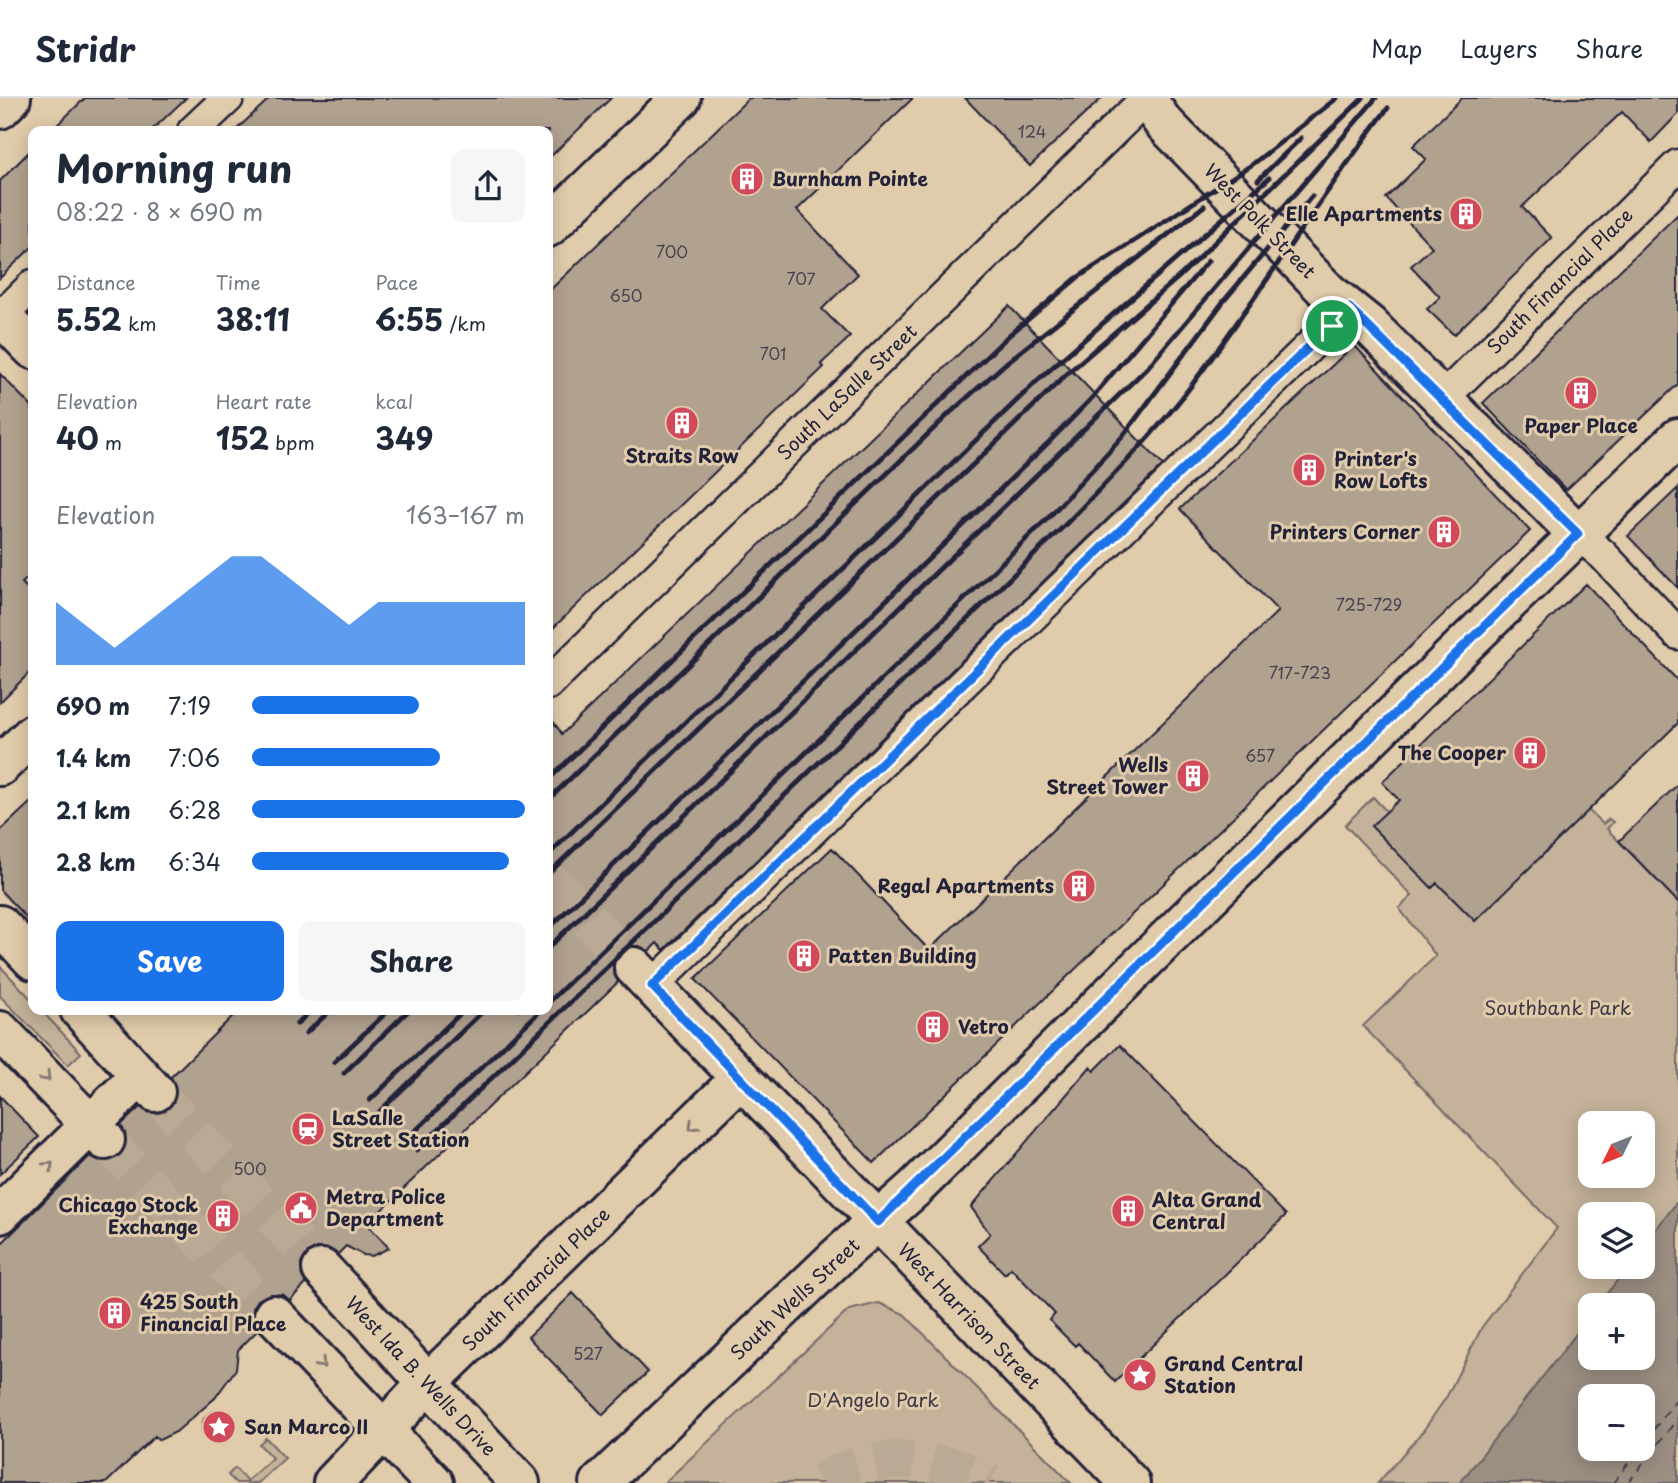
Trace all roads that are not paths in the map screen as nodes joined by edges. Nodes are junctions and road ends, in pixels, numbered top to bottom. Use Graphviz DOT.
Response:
graph roads {
  1 [pos="11,98"];
  2 [pos="228,98"];
  3 [pos="681,98"];
  4 [pos="1146,98"];
  5 [pos="0,109"];
  6 [pos="198,126"];
  7 [pos="1678,165"];
  8 [pos="553,223"];
  9 [pos="28,290"];
  10 [pos="1349,308"];
  11 [pos="1,316"];
  12 [pos="28,344"];
  13 [pos="1442,399"];
  14 [pos="1678,438"];
  15 [pos="1578,534"];
  16 [pos="1678,635"];
  17 [pos="553,679"];
  18 [pos="28,739"];
  19 [pos="0,766"];
  20 [pos="0,925"];
  21 [pos="28,955"];
  22 [pos="643,976"];
  23 [pos="85,1015"];
  24 [pos="0,1031"];
  25 [pos="741,1078"];
  26 [pos="98,1132"];
  27 [pos="0,1214"];
  28 [pos="878,1222"];
  29 [pos="322,1269"];
  30 [pos="274,1315"];
  31 [pos="428,1383"];
  32 [pos="385,1431"];
  33 [pos="333,1483"];
  34 [pos="434,1483"];
  35 [pos="520,1483"];
  36 [pos="600,1483"];
  37 [pos="1130,1483"];
  1 -- 5 [label="main road"];
  2 -- 6 [label="street"];
  3 -- 8 [label="main road"];
  4 -- 10 [label="main road, West Polk Street"];
  4 -- 17 [label="street, South LaSalle Street"];
  7 -- 13 [label="street, South Financial Place"];
  9 -- 11 [label="street"];
  10 -- 13 [label="main road, West Polk Street"];
  10 -- 22 [label="street"];
  11 -- 12 [label="main road"];
  13 -- 15 [label="main road, West Polk Street"];
  14 -- 15 [label="main road, South Wells Street"];
  15 -- 16 [label="street, West Polk Street"];
  15 -- 28 [label="main road, South Wells Street"];
  18 -- 19 [label="main road"];
  20 -- 21 [label="main road"];
  22 -- 25 [label="main road, West Harrison Street"];
  23 -- 26 [label="main road"];
  24 -- 26 [label="main road, one-way"];
  25 -- 28 [label="main road, West Harrison Street"];
  25 -- 31 [label="main road, South Financial Place, one-way"];
  27 -- 26 [label="main road, one-way"];
  28 -- 36 [label="main road, South Wells Street"];
  28 -- 37 [label="main road, West Harrison Street"];
  29 -- 31 [label="main road, West Ida B. Wells Drive"];
  30 -- 32 [label="main road, one-way"];
  31 -- 32 [label="main road, South Financial Place"];
  31 -- 35 [label="main road, West Ida B. Wells Drive"];
  32 -- 33 [label="main road, South Financial Place"];
  32 -- 34 [label="main road"];
}
